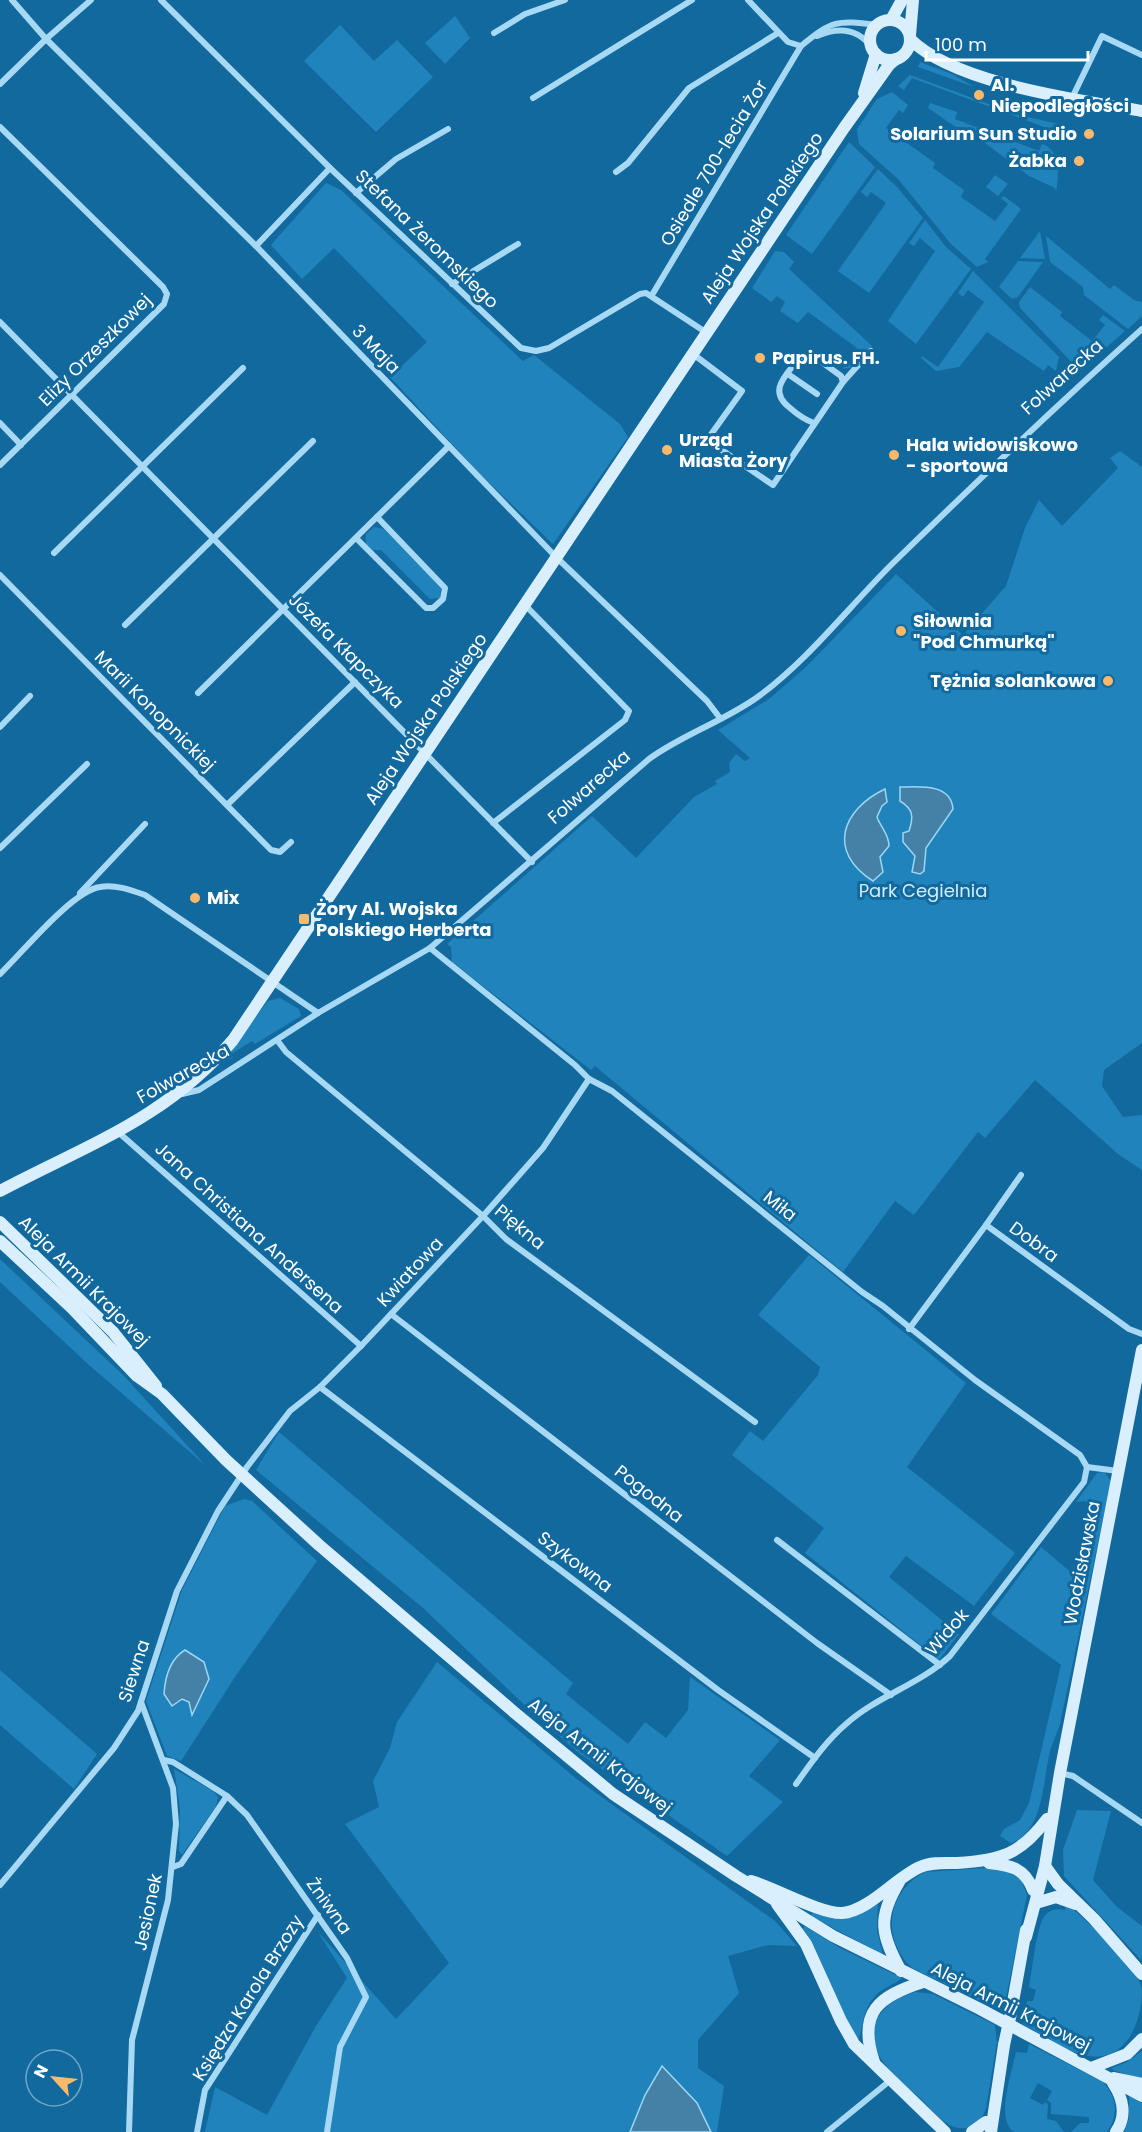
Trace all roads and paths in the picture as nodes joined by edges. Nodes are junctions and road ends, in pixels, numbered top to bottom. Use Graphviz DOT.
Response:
graph roads {
  1 [pos="12,0"];
  2 [pos="91,0"];
  3 [pos="161,0"];
  4 [pos="565,0"];
  5 [pos="692,0"];
  6 [pos="748,0"];
  7 [pos="902,0"];
  8 [pos="913,0"];
  9 [pos="891,20"];
  10 [pos="877,25"];
  11 [pos="494,33"];
  12 [pos="778,33"];
  13 [pos="910,37"];
  14 [pos="810,38"];
  15 [pos="46,39"];
  16 [pos="801,46"];
  17 [pos="874,51"];
  18 [pos="1142,55"];
  19 [pos="899,58"];
  20 [pos="951,64"];
  21 [pos="0,84"];
  22 [pos="533,98"];
  23 [pos="1072,98"];
  24 [pos="862,102"];
  25 [pos="1142,111"];
  26 [pos="0,127"];
  27 [pos="448,129"];
  28 [pos="330,168"];
  29 [pos="616,172"];
  30 [pos="356,192"];
  31 [pos="518,244"];
  32 [pos="256,246"];
  33 [pos="452,284"];
  34 [pos="652,295"];
  35 [pos="0,322"];
  36 [pos="1142,329"];
  37 [pos="707,333"];
  38 [pos="871,351"];
  39 [pos="693,354"];
  40 [pos="243,368"];
  41 [pos="788,374"];
  42 [pos="843,382"];
  43 [pos="817,394"];
  44 [pos="72,395"];
  45 [pos="0,423"];
  46 [pos="814,423"];
  47 [pos="313,441"];
  48 [pos="21,445"];
  49 [pos="449,446"];
  50 [pos="0,465"];
  51 [pos="142,466"];
  52 [pos="377,517"];
  53 [pos="213,538"];
  54 [pos="356,538"];
  55 [pos="54,553"];
  56 [pos="556,557"];
  57 [pos="0,575"];
  58 [pos="524,604"];
  59 [pos="284,610"];
  60 [pos="124,625"];
  61 [pos="354,682"];
  62 [pos="198,693"];
  63 [pos="30,696"];
  64 [pos="720,718"];
  65 [pos="0,727"];
  66 [pos="425,753"];
  67 [pos="87,764"];
  68 [pos="227,806"];
  69 [pos="493,823"];
  70 [pos="145,824"];
  71 [pos="291,842"];
  72 [pos="0,848"];
  73 [pos="532,862"];
  74 [pos="78,896"];
  75 [pos="430,948"];
  76 [pos="0,974"];
  77 [pos="271,983"];
  78 [pos="318,1013"];
  79 [pos="277,1040"];
  80 [pos="216,1060"];
  81 [pos="215,1079"];
  82 [pos="590,1079"];
  83 [pos="178,1095"];
  84 [pos="118,1132"];
  85 [pos="1022,1174"];
  86 [pos="0,1191"];
  87 [pos="483,1216"];
  88 [pos="0,1222"];
  89 [pos="986,1225"];
  90 [pos="0,1241"];
  91 [pos="391,1314"];
  92 [pos="909,1329"];
  93 [pos="1142,1334"];
  94 [pos="361,1346"];
  95 [pos="1142,1350"];
  96 [pos="320,1387"];
  97 [pos="162,1394"];
  98 [pos="755,1422"];
  99 [pos="1087,1467"];
  100 [pos="1119,1471"];
  101 [pos="243,1475"];
  102 [pos="777,1540"];
  103 [pos="940,1665"];
  104 [pos="891,1695"];
  105 [pos="141,1702"];
  106 [pos="815,1758"];
  107 [pos="164,1760"];
  108 [pos="1060,1778"];
  109 [pos="796,1784"];
  110 [pos="227,1796"];
  111 [pos="1047,1819"];
  112 [pos="1142,1823"];
  113 [pos="977,1862"];
  114 [pos="1046,1866"];
  115 [pos="173,1867"];
  116 [pos="736,1876"];
  117 [pos="901,1880"];
  118 [pos="0,1885"];
  119 [pos="1033,1890"];
  120 [pos="775,1901"];
  121 [pos="1036,1903"];
  122 [pos="1080,1906"];
  123 [pos="318,1915"];
  124 [pos="1026,1937"];
  125 [pos="902,1972"];
  126 [pos="1142,1974"];
  127 [pos="922,1982"];
  128 [pos="1142,2038"];
  129 [pos="874,2063"];
  130 [pos="1091,2068"];
  131 [pos="1109,2078"];
  132 [pos="892,2079"];
  133 [pos="1142,2084"];
  134 [pos="1142,2096"];
  135 [pos="991,2128"];
  136 [pos="943,2130"];
  137 [pos="129,2132"];
  138 [pos="197,2132"];
  139 [pos="327,2132"];
  140 [pos="827,2132"];
  141 [pos="954,2132"];
  142 [pos="972,2132"];
  143 [pos="1116,2132"];
  1 -- 15 [label="street, 3 Maja"];
  2 -- 15 [label="street"];
  3 -- 28 [label="street, Stefana Żeromskiego"];
  4 -- 11 [label="street"];
  5 -- 22 [label="street"];
  6 -- 12 [label="street"];
  7 -- 9 [label="main road"];
  8 -- 13 [label="main road"];
  9 -- 10 [label="main road"];
  9 -- 13 [label="main road"];
  10 -- 14 [label="street"];
  10 -- 17 [label="main road"];
  12 -- 16 [label="street"];
  12 -- 29 [label="street, Osiedle 700-lecia Żor"];
  13 -- 19 [label="main road"];
  13 -- 20 [label="main road"];
  14 -- 16 [label="street, Osiedle 700-lecia Żor"];
  14 -- 17 [label="street"];
  15 -- 21 [label="street"];
  15 -- 32 [label="street, 3 Maja"];
  16 -- 34 [label="street, Osiedle 700-lecia Żor"];
  17 -- 19 [label="main road"];
  17 -- 24 [label="main road, Aleja Wojska Polskiego"];
  18 -- 23 [label="street"];
  19 -- 20 [label="main road"];
  19 -- 24 [label="main road, Aleja Wojska Polskiego"];
  20 -- 23 [label="main road"];
  23 -- 25 [label="main road"];
  24 -- 37 [label="main road, Aleja Wojska Polskiego"];
  26 -- 44 [label="street, Elizy Orzeszkowej"];
  27 -- 30 [label="street"];
  28 -- 30 [label="street, Stefana Żeromskiego"];
  28 -- 32 [label="street"];
  30 -- 33 [label="street, Stefana Żeromskiego"];
  31 -- 33 [label="street"];
  32 -- 49 [label="street, 3 Maja"];
  33 -- 34 [label="street, Stefana Żeromskiego"];
  34 -- 37 [label="street"];
  35 -- 44 [label="street, Józefa Kłapczyka"];
  36 -- 64 [label="street, Folwarecka"];
  37 -- 39 [label="main road, Aleja Wojska Polskiego"];
  38 -- 42 [label="street"];
  39 -- 46 [label="street"];
  39 -- 56 [label="main road, Aleja Wojska Polskiego"];
  40 -- 51 [label="street"];
  41 -- 42 [label="street"];
  41 -- 43 [label="street"];
  41 -- 46 [label="street"];
  42 -- 46 [label="street"];
  44 -- 48 [label="street, Elizy Orzeszkowej"];
  44 -- 51 [label="street, Józefa Kłapczyka"];
  45 -- 48 [label="street"];
  47 -- 53 [label="street"];
  48 -- 50 [label="street, Elizy Orzeszkowej"];
  49 -- 52 [label="street"];
  49 -- 56 [label="street, 3 Maja"];
  51 -- 53 [label="street, Józefa Kłapczyka"];
  51 -- 55 [label="street"];
  52 -- 54 [label="street"];
  52 -- 54 [label="street"];
  53 -- 59 [label="street, Józefa Kłapczyka"];
  53 -- 60 [label="street"];
  54 -- 59 [label="street"];
  56 -- 58 [label="main road, Aleja Wojska Polskiego"];
  56 -- 64 [label="street, 3 Maja"];
  57 -- 68 [label="street, Marii Konopnickiej"];
  58 -- 66 [label="main road, Aleja Wojska Polskiego"];
  58 -- 69 [label="street"];
  59 -- 61 [label="street, Józefa Kłapczyka"];
  59 -- 62 [label="street"];
  61 -- 66 [label="street, Józefa Kłapczyka"];
  61 -- 68 [label="street"];
  63 -- 65 [label="street"];
  64 -- 73 [label="street, Folwarecka"];
  66 -- 69 [label="street, Józefa Kłapczyka"];
  66 -- 77 [label="main road, Aleja Wojska Polskiego"];
  67 -- 72 [label="street"];
  68 -- 71 [label="street, Marii Konopnickiej"];
  69 -- 73 [label="street, Józefa Kłapczyka"];
  70 -- 74 [label="street"];
  73 -- 75 [label="street, Folwarecka"];
  74 -- 76 [label="street"];
  74 -- 77 [label="street"];
  75 -- 78 [label="street, Folwarecka"];
  75 -- 82 [label="street, Miła"];
  77 -- 78 [label="street"];
  77 -- 80 [label="main road, Aleja Wojska Polskiego"];
  78 -- 79 [label="street, Folwarecka"];
  79 -- 81 [label="street, Folwarecka"];
  79 -- 87 [label="street, Piękna"];
  80 -- 81 [label="street"];
  80 -- 83 [label="main road, Aleja Wojska Polskiego"];
  81 -- 83 [label="street, Folwarecka"];
  82 -- 87 [label="street, Kwiatowa"];
  82 -- 92 [label="street, Miła"];
  83 -- 84 [label="main road, Folwarecka"];
  84 -- 86 [label="main road, Folwarecka"];
  84 -- 94 [label="street, Jana Christiana Andersena"];
  85 -- 89 [label="street"];
  87 -- 91 [label="street, Kwiatowa"];
  87 -- 98 [label="street, Piękna"];
  88 -- 97 [label="main road, Aleja Armii Krajowej"];
  89 -- 92 [label="street, Dobra"];
  89 -- 93 [label="street, Dobra"];
  90 -- 97 [label="main road, Aleja Armii Krajowej"];
  91 -- 94 [label="street, Kwiatowa"];
  91 -- 104 [label="street, Pogodna"];
  92 -- 99 [label="street, Miła"];
  94 -- 96 [label="street, Kwiatowa"];
  95 -- 100 [label="main road, Wodzisławska"];
  96 -- 101 [label="street, Kwiatowa"];
  96 -- 106 [label="street, Szykowna"];
  97 -- 101 [label="main road, Aleja Armii Krajowej"];
  99 -- 100 [label="street"];
  99 -- 103 [label="street, Widok"];
  100 -- 108 [label="main road, Wodzisławska"];
  101 -- 105 [label="street, Siewna"];
  101 -- 116 [label="main road, Aleja Armii Krajowej"];
  102 -- 103 [label="street"];
  103 -- 104 [label="street, Widok"];
  104 -- 106 [label="street, Widok"];
  105 -- 107 [label="street, Jesionek"];
  105 -- 118 [label="street, Siewna"];
  106 -- 109 [label="street, Widok"];
  107 -- 110 [label="street, Żniwna"];
  107 -- 115 [label="street, Jesionek"];
  108 -- 111 [label="main road, Wodzisławska"];
  108 -- 112 [label="street"];
  108 -- 114 [label="main road, Wodzisławska"];
  110 -- 115 [label="street"];
  110 -- 123 [label="street, Żniwna"];
  111 -- 113 [label="main road"];
  111 -- 119 [label="main road, Wodzisławska"];
  113 -- 117 [label="main road"];
  113 -- 119 [label="main road"];
  114 -- 121 [label="main road, Wodzisławska"];
  114 -- 122 [label="main road"];
  115 -- 137 [label="street, Jesionek"];
  116 -- 117 [label="main road"];
  116 -- 120 [label="main road, Aleja Armii Krajowej"];
  117 -- 125 [label="main road"];
  119 -- 124 [label="main road, Wodzisławska"];
  120 -- 125 [label="main road, Aleja Armii Krajowej"];
  120 -- 129 [label="main road"];
  121 -- 122 [label="main road"];
  121 -- 124 [label="main road, Wodzisławska"];
  122 -- 126 [label="main road"];
  123 -- 138 [label="street, Księdza Karola Brzozy"];
  123 -- 139 [label="street, Żniwna"];
  124 -- 135 [label="main road, Wodzisławska, bridge"];
  125 -- 127 [label="main road, Aleja Armii Krajowej"];
  127 -- 129 [label="main road"];
  127 -- 130 [label="main road, Aleja Armii Krajowej"];
  128 -- 130 [label="main road"];
  129 -- 132 [label="main road"];
  130 -- 131 [label="main road, Aleja Armii Krajowej"];
  131 -- 133 [label="main road, Aleja Armii Krajowej"];
  131 -- 134 [label="main road, Aleja Armii Krajowej"];
  131 -- 143 [label="main road"];
  132 -- 136 [label="main road"];
  132 -- 140 [label="street"];
  135 -- 142 [label="main road"];
  136 -- 141 [label="main road"];
}
